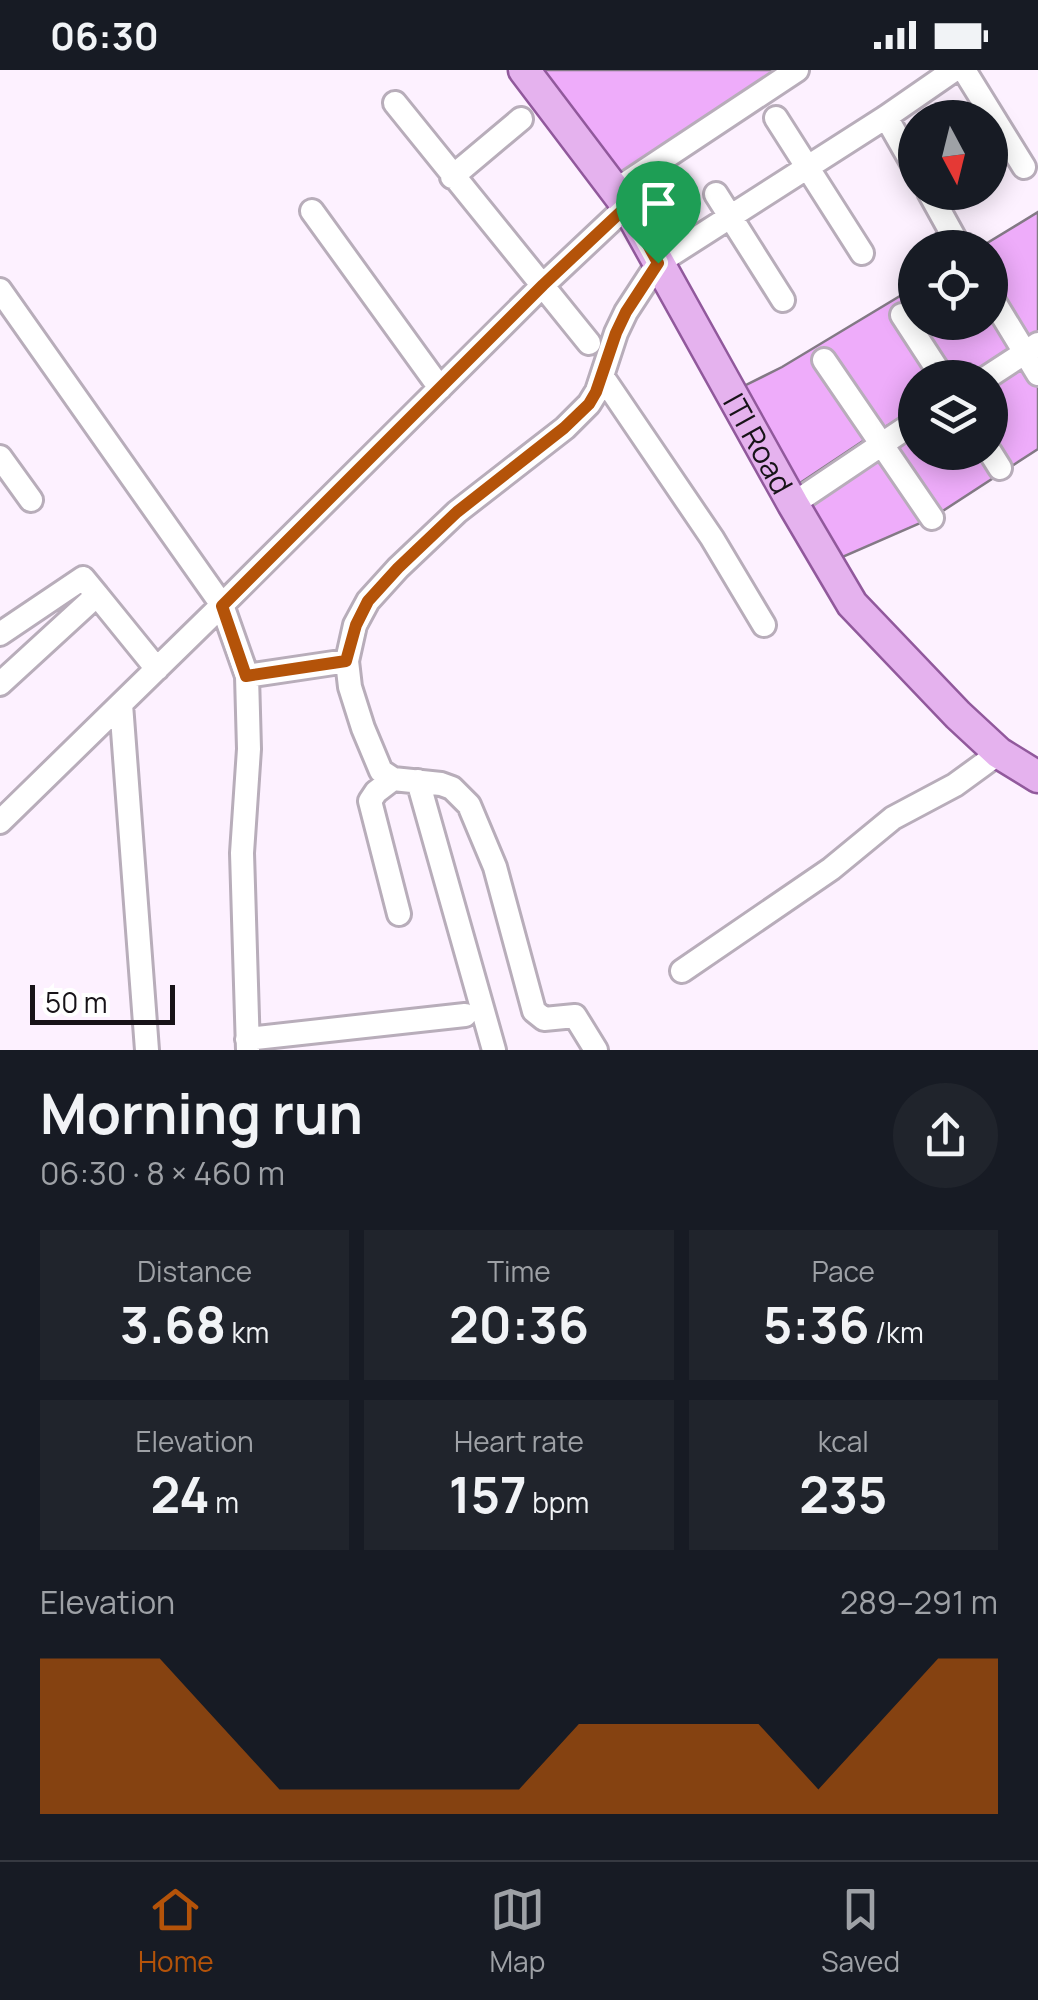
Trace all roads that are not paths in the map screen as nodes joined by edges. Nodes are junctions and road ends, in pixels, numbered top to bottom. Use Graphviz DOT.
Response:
graph roads {
  1 [pos="524,70"];
  2 [pos="796,70"];
  3 [pos="954,70"];
  4 [pos="964,70"];
  5 [pos="394,103"];
  6 [pos="886,116"];
  7 [pos="776,118"];
  8 [pos="521,119"];
  9 [pos="898,138"];
  10 [pos="806,167"];
  11 [pos="1024,167"];
  12 [pos="452,177"];
  13 [pos="716,194"];
  14 [pos="621,198"];
  15 [pos="312,211"];
  16 [pos="730,216"];
  17 [pos="862,253"];
  18 [pos="658,263"];
  19 [pos="543,285"];
  20 [pos="0,290"];
  21 [pos="783,300"];
  22 [pos="8,318"];
  23 [pos="1008,318"];
  24 [pos="588,343"];
  25 [pos="1031,348"];
  26 [pos="824,360"];
  27 [pos="1008,363"];
  28 [pos="1038,374"];
  29 [pos="602,376"];
  30 [pos="440,388"];
  31 [pos="898,433"];
  32 [pos="882,443"];
  33 [pos="0,457"];
  34 [pos="31,500"];
  35 [pos="793,504"];
  36 [pos="932,518"];
  37 [pos="97,595"];
  38 [pos="222,606"];
  39 [pos="764,625"];
  40 [pos="0,634"];
  41 [pos="346,661"];
  42 [pos="157,669"];
  43 [pos="246,676"];
  44 [pos="0,684"];
  45 [pos="121,704"];
  46 [pos="999,753"];
  47 [pos="393,778"];
  48 [pos="1038,778"];
  49 [pos="418,780"];
  50 [pos="0,822"];
  51 [pos="399,914"];
  52 [pos="682,971"];
  53 [pos="465,1015"];
  54 [pos="247,1045"];
  55 [pos="147,1050"];
  56 [pos="494,1050"];
  57 [pos="596,1050"];
  1 -- 14 [label="main road, ITI Road"];
  2 -- 14 [label="street"];
  3 -- 6 [label="street"];
  4 -- 11 [label="street"];
  5 -- 12 [label="street"];
  6 -- 9 [label="street"];
  6 -- 10 [label="street"];
  7 -- 10 [label="street"];
  8 -- 12 [label="street"];
  10 -- 16 [label="street"];
  10 -- 17 [label="street"];
  12 -- 19 [label="street"];
  13 -- 16 [label="street"];
  14 -- 18 [label="main road, ITI Road"];
  14 -- 19 [label="street"];
  15 -- 30 [label="street"];
  16 -- 18 [label="street"];
  16 -- 21 [label="street"];
  18 -- 29 [label="street"];
  18 -- 35 [label="main road, ITI Road"];
  19 -- 24 [label="street"];
  19 -- 30 [label="street"];
  20 -- 22 [label="street"];
  22 -- 38 [label="street"];
  23 -- 25 [label="street"];
  25 -- 27 [label="street"];
  25 -- 28 [label="street"];
  26 -- 32 [label="street"];
  29 -- 39 [label="street"];
  29 -- 41 [label="street"];
  30 -- 38 [label="street"];
  31 -- 32 [label="street"];
  32 -- 35 [label="street"];
  32 -- 36 [label="street"];
  33 -- 34 [label="street"];
  35 -- 46 [label="main road, ITI Road"];
  37 -- 40 [label="street"];
  37 -- 42 [label="street"];
  37 -- 44 [label="street"];
  38 -- 42 [label="street"];
  38 -- 43 [label="street"];
  41 -- 43 [label="street"];
  41 -- 47 [label="street"];
  42 -- 45 [label="street"];
  43 -- 54 [label="street"];
  45 -- 50 [label="street"];
  45 -- 55 [label="street"];
  46 -- 48 [label="main road, ITI Road"];
  46 -- 52 [label="street"];
  47 -- 49 [label="street"];
  47 -- 51 [label="street"];
  49 -- 56 [label="street"];
  49 -- 57 [label="street"];
  53 -- 54 [label="street"];
}
